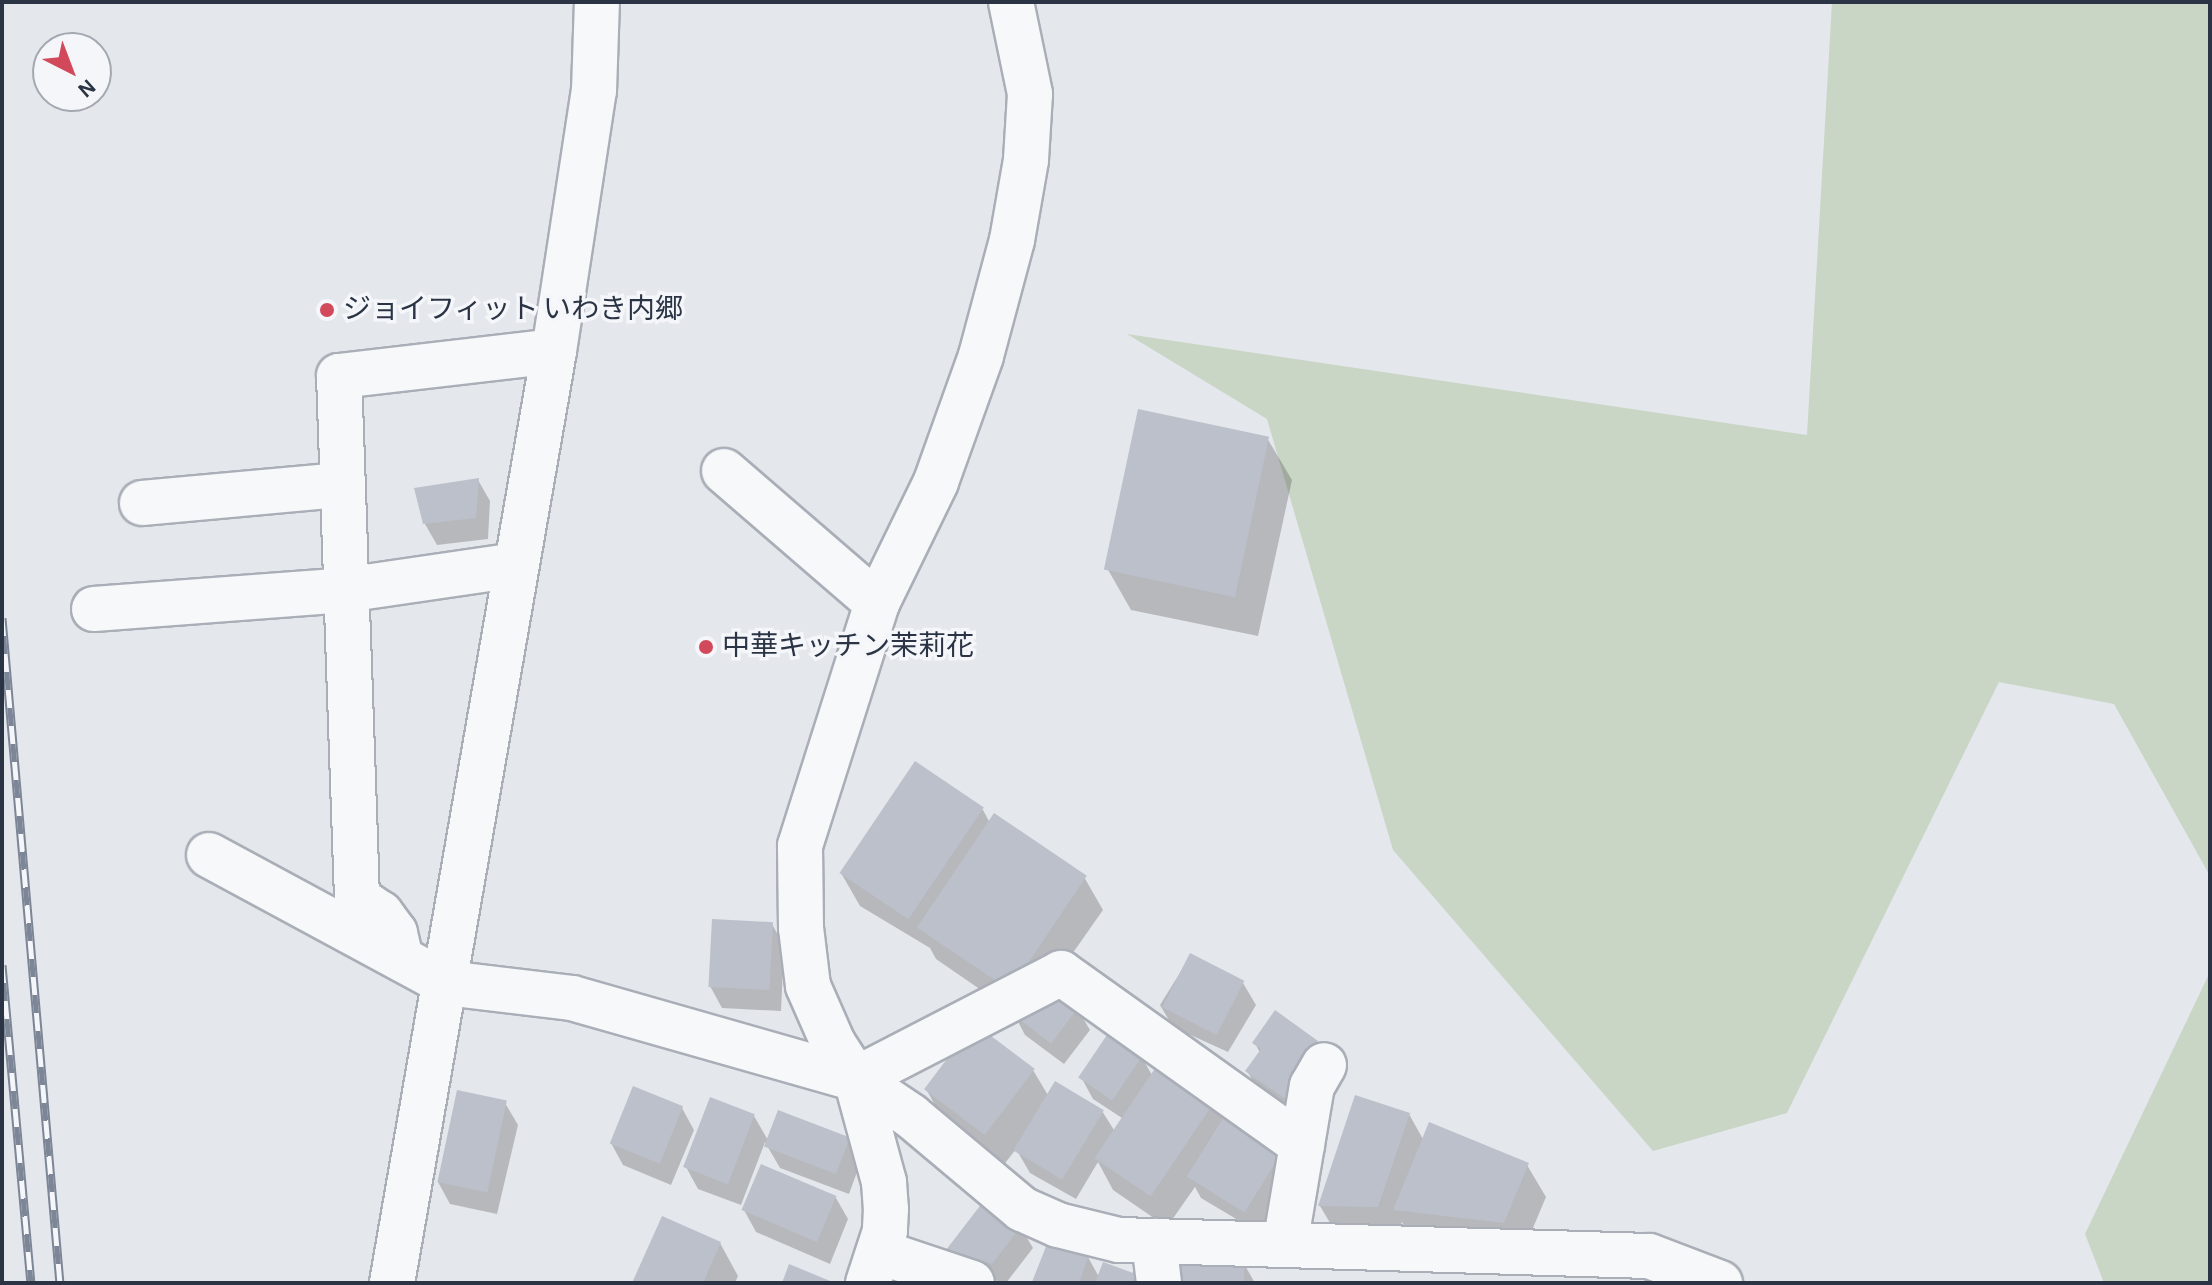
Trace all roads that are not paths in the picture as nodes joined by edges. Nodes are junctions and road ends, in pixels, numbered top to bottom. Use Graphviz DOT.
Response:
graph roads {
  1 [pos="597,2"];
  2 [pos="1011,2"];
  3 [pos="554,351"];
  4 [pos="724,471"];
  5 [pos="341,485"];
  6 [pos="142,503"];
  7 [pos="516,565"];
  8 [pos="345,590"];
  9 [pos="877,603"];
  10 [pos="94,609"];
  11 [pos="209,855"];
  12 [pos="401,959"];
  13 [pos="446,983"];
  14 [pos="1324,1065"];
  15 [pos="856,1079"];
  16 [pos="937,1137"];
  17 [pos="1302,1145"];
  18 [pos="884,1182"];
  19 [pos="1285,1245"];
  20 [pos="1156,1262"];
  21 [pos="874,1267"];
  22 [pos="392,1283"];
  23 [pos="972,1283"];
  24 [pos="1720,1283"];
  1 -- 3 [label="street"];
  2 -- 9 [label="street"];
  3 -- 5 [label="street"];
  3 -- 7 [label="street"];
  4 -- 9 [label="street"];
  5 -- 6 [label="street"];
  5 -- 8 [label="street"];
  7 -- 8 [label="street"];
  7 -- 13 [label="street"];
  8 -- 10 [label="street"];
  8 -- 12 [label="street"];
  9 -- 15 [label="street"];
  11 -- 12 [label="street"];
  12 -- 13 [label="street"];
  13 -- 15 [label="street"];
  13 -- 22 [label="street"];
  14 -- 17 [label="street"];
  15 -- 16 [label="street"];
  15 -- 17 [label="street"];
  15 -- 18 [label="street"];
  16 -- 18 [label="street"];
  16 -- 20 [label="street"];
  17 -- 19 [label="street"];
  18 -- 21 [label="street"];
  19 -- 20 [label="street"];
  19 -- 24 [label="street"];
  21 -- 23 [label="street"];
}
